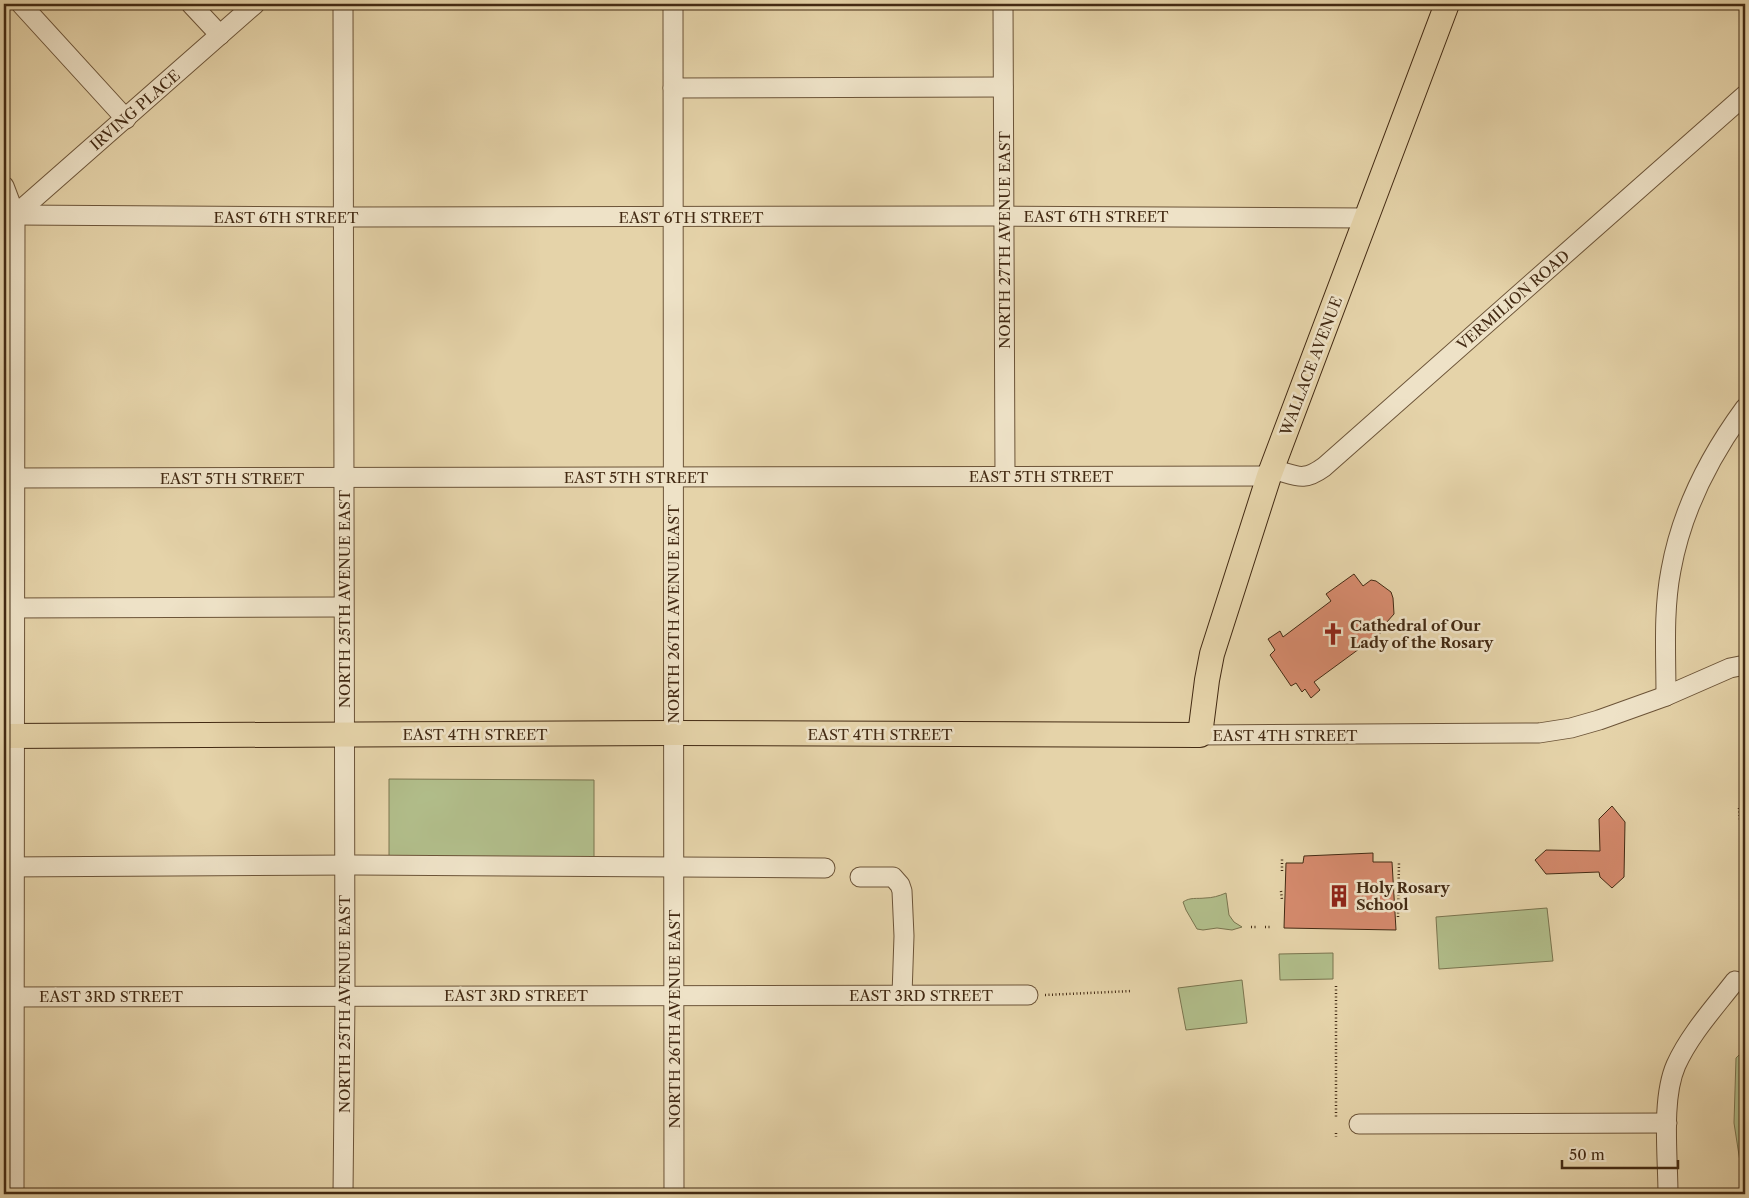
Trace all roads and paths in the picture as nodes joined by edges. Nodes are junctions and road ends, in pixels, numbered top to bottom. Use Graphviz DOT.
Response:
graph roads {
  1 [pos="22,4"];
  2 [pos="191,4"];
  3 [pos="255,4"];
  4 [pos="343,4"];
  5 [pos="673,4"];
  6 [pos="1003,4"];
  7 [pos="1447,4"];
  8 [pos="220,36"];
  9 [pos="1003,86"];
  10 [pos="673,88"];
  11 [pos="1745,96"];
  12 [pos="126,119"];
  13 [pos="4,186"];
  14 [pos="15,216"];
  15 [pos="1004,216"];
  16 [pos="343,217"];
  17 [pos="673,217"];
  18 [pos="1366,218"];
  19 [pos="1745,408"];
  20 [pos="1271,473"];
  21 [pos="1005,476"];
  22 [pos="673,477"];
  23 [pos="10,478"];
  24 [pos="344,478"];
  25 [pos="343,607"];
  26 [pos="9,608"];
  27 [pos="1745,665"];
  28 [pos="1666,696"];
  29 [pos="674,733"];
  30 [pos="345,735"];
  31 [pos="1200,735"];
  32 [pos="9,736"];
  33 [pos="1739,808"];
  34 [pos="1740,820"];
  35 [pos="1282,858"];
  36 [pos="1399,862"];
  37 [pos="344,865"];
  38 [pos="674,866"];
  39 [pos="9,867"];
  40 [pos="825,868"];
  41 [pos="1282,871"];
  42 [pos="860,877"];
  43 [pos="1281,890"];
  44 [pos="1282,900"];
  45 [pos="1398,917"];
  46 [pos="1251,927"];
  47 [pos="1258,927"];
  48 [pos="1265,927"];
  49 [pos="1271,927"];
  50 [pos="1736,981"];
  51 [pos="1336,986"];
  52 [pos="1132,991"];
  53 [pos="674,995"];
  54 [pos="902,995"];
  55 [pos="345,996"];
  56 [pos="1028,996"];
  57 [pos="8,997"];
  58 [pos="1336,1118"];
  59 [pos="1667,1123"];
  60 [pos="1359,1124"];
  61 [pos="9,1125"];
  62 [pos="14,1194"];
  63 [pos="344,1194"];
  64 [pos="674,1194"];
  65 [pos="1668,1194"];
  1 -- 12 [label="street"];
  2 -- 8 [label="street"];
  3 -- 8 [label="street, IRVING PLACE"];
  4 -- 16 [label="street, NORTH 25TH AVENUE EAST"];
  5 -- 10 [label="street, NORTH 26TH AVENUE EAST"];
  6 -- 9 [label="street, NORTH 27TH AVENUE EAST"];
  7 -- 18 [label="main road, WALLACE AVENUE"];
  8 -- 12 [label="street, IRVING PLACE"];
  9 -- 10 [label="street"];
  9 -- 15 [label="street, NORTH 27TH AVENUE EAST"];
  10 -- 17 [label="street, NORTH 26TH AVENUE EAST"];
  11 -- 20 [label="street, VERMILION ROAD"];
  12 -- 14 [label="street, IRVING PLACE"];
  13 -- 14 [label="street"];
  14 -- 16 [label="street, EAST 6TH STREET"];
  14 -- 23 [label="street"];
  15 -- 17 [label="street, EAST 6TH STREET"];
  15 -- 18 [label="street, EAST 6TH STREET"];
  15 -- 21 [label="street, NORTH 27TH AVENUE EAST"];
  16 -- 17 [label="street, EAST 6TH STREET"];
  16 -- 24 [label="street, NORTH 25TH AVENUE EAST"];
  17 -- 22 [label="street, NORTH 26TH AVENUE EAST"];
  18 -- 20 [label="main road, WALLACE AVENUE"];
  19 -- 28 [label="street"];
  20 -- 21 [label="street, EAST 5TH STREET"];
  20 -- 31 [label="main road, WALLACE AVENUE"];
  21 -- 22 [label="street, EAST 5TH STREET"];
  22 -- 24 [label="street, EAST 5TH STREET"];
  22 -- 29 [label="street, NORTH 26TH AVENUE EAST"];
  23 -- 24 [label="street, EAST 5TH STREET"];
  23 -- 26 [label="street"];
  24 -- 25 [label="street, NORTH 25TH AVENUE EAST"];
  25 -- 26 [label="street"];
  25 -- 30 [label="street, NORTH 25TH AVENUE EAST"];
  26 -- 32 [label="street"];
  27 -- 28 [label="street, EAST 4TH STREET"];
  28 -- 31 [label="street, EAST 4TH STREET"];
  29 -- 30 [label="main road, EAST 4TH STREET"];
  29 -- 31 [label="main road, EAST 4TH STREET"];
  29 -- 38 [label="street, NORTH 26TH AVENUE EAST"];
  30 -- 32 [label="main road, EAST 4TH STREET"];
  30 -- 37 [label="street, NORTH 25TH AVENUE EAST"];
  32 -- 39 [label="street"];
  33 -- 34 [label="path"];
  35 -- 41 [label="path"];
  36 -- 45 [label="path"];
  37 -- 38 [label="street"];
  37 -- 39 [label="street"];
  37 -- 55 [label="street, NORTH 25TH AVENUE EAST"];
  38 -- 40 [label="street"];
  38 -- 53 [label="street, NORTH 26TH AVENUE EAST"];
  39 -- 57 [label="street"];
  42 -- 54 [label="street"];
  43 -- 44 [label="path"];
  46 -- 47 [label="path"];
  48 -- 49 [label="path"];
  50 -- 59 [label="street"];
  51 -- 58 [label="path"];
  52 -- 56 [label="path"];
  53 -- 54 [label="street, EAST 3RD STREET"];
  53 -- 55 [label="street, EAST 3RD STREET"];
  53 -- 64 [label="street, NORTH 26TH AVENUE EAST"];
  54 -- 56 [label="street, EAST 3RD STREET"];
  55 -- 57 [label="street, EAST 3RD STREET"];
  55 -- 63 [label="street, NORTH 25TH AVENUE EAST"];
  57 -- 61 [label="street"];
  59 -- 60 [label="street"];
  59 -- 65 [label="street"];
  61 -- 62 [label="street"];
}
